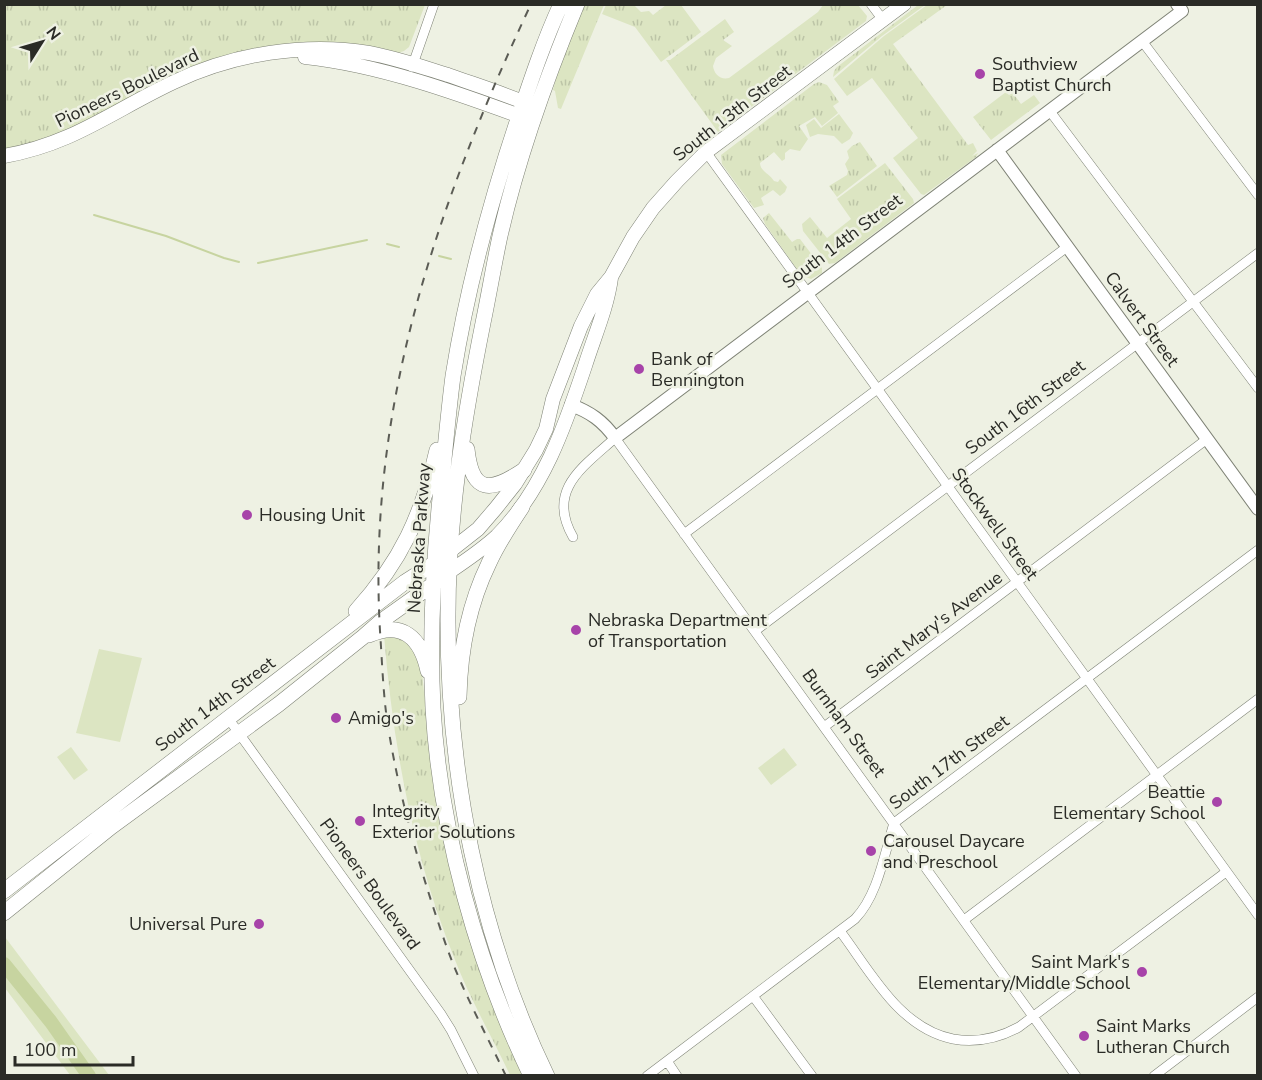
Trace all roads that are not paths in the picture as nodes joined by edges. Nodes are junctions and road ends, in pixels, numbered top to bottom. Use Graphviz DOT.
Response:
graph roads {
  1 [pos="434,4"];
  2 [pos="561,4"];
  3 [pos="577,4"];
  4 [pos="871,4"];
  5 [pos="904,4"];
  6 [pos="1183,7"];
  7 [pos="883,21"];
  8 [pos="1142,40"];
  9 [pos="267,54"];
  10 [pos="413,64"];
  11 [pos="408,79"];
  12 [pos="1049,110"];
  13 [pos="529,112"];
  14 [pos="997,150"];
  15 [pos="706,152"];
  16 [pos="4,156"];
  17 [pos="1257,195"];
  18 [pos="1067,247"];
  19 [pos="1257,253"];
  20 [pos="611,277"];
  21 [pos="807,292"];
  22 [pos="1193,302"];
  23 [pos="1137,343"];
  24 [pos="453,377"];
  25 [pos="1257,388"];
  26 [pos="877,390"];
  27 [pos="571,405"];
  28 [pos="465,428"];
  29 [pos="615,438"];
  30 [pos="1207,439"];
  31 [pos="524,470"];
  32 [pos="947,486"];
  33 [pos="522,507"];
  34 [pos="1257,509"];
  35 [pos="684,534"];
  36 [pos="573,537"];
  37 [pos="1257,550"];
  38 [pos="450,551"];
  39 [pos="434,563"];
  40 [pos="449,573"];
  41 [pos="1017,583"];
  42 [pos="433,584"];
  43 [pos="754,631"];
  44 [pos="363,638"];
  45 [pos="315,653"];
  46 [pos="1087,679"];
  47 [pos="1257,699"];
  48 [pos="433,707"];
  49 [pos="228,718"];
  50 [pos="824,728"];
  51 [pos="239,732"];
  52 [pos="457,760"];
  53 [pos="1157,776"];
  54 [pos="894,824"];
  55 [pos="1226,872"];
  56 [pos="4,891"];
  57 [pos="5,912"];
  58 [pos="1257,915"];
  59 [pos="964,920"];
  60 [pos="840,931"];
  61 [pos="753,996"];
  62 [pos="1257,997"];
  63 [pos="1034,1016"];
  64 [pos="667,1061"];
  65 [pos="474,1076"];
  66 [pos="531,1076"];
  67 [pos="547,1076"];
  68 [pos="647,1076"];
  69 [pos="677,1076"];
  70 [pos="812,1076"];
  71 [pos="1076,1076"];
  72 [pos="1154,1076"];
  1 -- 10 [label="street"];
  2 -- 13 [label="main road, Nebraska Parkway"];
  3 -- 13 [label="main road, Nebraska Parkway"];
  4 -- 7 [label="street"];
  5 -- 7 [label="main road, South 13th Street"];
  6 -- 8 [label="street, South 14th Street"];
  7 -- 15 [label="main road, South 13th Street"];
  8 -- 12 [label="street, South 14th Street"];
  8 -- 17 [label="street"];
  9 -- 10 [label="main road, Pioneers Boulevard"];
  9 -- 11 [label="main road, Pioneers Boulevard"];
  9 -- 16 [label="main road, Pioneers Boulevard"];
  10 -- 11 [label="street"];
  10 -- 13 [label="main road, Pioneers Boulevard"];
  11 -- 13 [label="main road, Pioneers Boulevard"];
  12 -- 14 [label="street, South 14th Street"];
  12 -- 22 [label="street"];
  13 -- 24 [label="main road, Nebraska Parkway"];
  13 -- 28 [label="main road, Nebraska Parkway"];
  14 -- 18 [label="street, Calvert Street"];
  14 -- 21 [label="street, South 14th Street"];
  15 -- 20 [label="main road, South 13th Street"];
  15 -- 21 [label="street, Stockwell Street"];
  18 -- 23 [label="street, Calvert Street"];
  18 -- 26 [label="street"];
  19 -- 22 [label="street, South 16th Street"];
  20 -- 27 [label="main road, South 13th Street"];
  20 -- 31 [label="main road, South 13th Street"];
  21 -- 26 [label="street, Stockwell Street"];
  21 -- 29 [label="street, South 14th Street"];
  22 -- 23 [label="street, South 16th Street"];
  22 -- 25 [label="street"];
  23 -- 30 [label="street, Calvert Street"];
  23 -- 32 [label="street, South 16th Street"];
  24 -- 39 [label="main road, Nebraska Parkway"];
  24 -- 45 [label="main road"];
  26 -- 32 [label="street, Stockwell Street"];
  26 -- 35 [label="street"];
  27 -- 29 [label="street, Burnham Street"];
  27 -- 33 [label="main road, South 13th Street"];
  28 -- 31 [label="main road"];
  28 -- 38 [label="main road, Nebraska Parkway"];
  29 -- 35 [label="street, Burnham Street"];
  29 -- 36 [label="street, South 14th Street"];
  30 -- 34 [label="street, Calvert Street"];
  30 -- 41 [label="street, Saint Mary's Avenue"];
  31 -- 38 [label="main road, South 13th Street"];
  32 -- 41 [label="street, Stockwell Street"];
  32 -- 43 [label="street, South 16th Street"];
  33 -- 40 [label="main road, South 13th Street"];
  33 -- 52 [label="main road"];
  35 -- 43 [label="street, Burnham Street"];
  37 -- 46 [label="street, South 17th Street"];
  38 -- 39 [label="main road, South 14th Street"];
  38 -- 40 [label="main road, Nebraska Parkway"];
  39 -- 42 [label="main road, Nebraska Parkway"];
  39 -- 45 [label="main road, South 14th Street"];
  40 -- 42 [label="main road, South 14th Street"];
  40 -- 52 [label="main road, Nebraska Parkway"];
  41 -- 46 [label="street, Stockwell Street"];
  41 -- 50 [label="street, Saint Mary's Avenue"];
  42 -- 44 [label="main road, South 14th Street"];
  42 -- 48 [label="main road, Nebraska Parkway"];
  43 -- 50 [label="street, Burnham Street"];
  44 -- 48 [label="main road"];
  44 -- 51 [label="main road, South 14th Street"];
  45 -- 49 [label="main road, South 14th Street"];
  46 -- 53 [label="street, Stockwell Street"];
  46 -- 54 [label="street, South 17th Street"];
  47 -- 53 [label="street"];
  48 -- 66 [label="main road, Nebraska Parkway"];
  49 -- 51 [label="street, Pioneers Boulevard"];
  49 -- 56 [label="main road, South 14th Street"];
  50 -- 54 [label="street, Burnham Street"];
  51 -- 57 [label="main road, South 14th Street"];
  51 -- 65 [label="street, Pioneers Boulevard"];
  52 -- 67 [label="main road, Nebraska Parkway"];
  53 -- 55 [label="street, Stockwell Street"];
  53 -- 59 [label="street"];
  54 -- 59 [label="street, Burnham Street"];
  54 -- 60 [label="street, South 17th Street"];
  55 -- 58 [label="street, Stockwell Street"];
  55 -- 63 [label="street"];
  59 -- 63 [label="street, Burnham Street"];
  60 -- 61 [label="street, South 17th Street"];
  60 -- 63 [label="street"];
  61 -- 64 [label="street, South 17th Street"];
  61 -- 70 [label="street"];
  62 -- 72 [label="street"];
  63 -- 71 [label="street, Burnham Street"];
  64 -- 68 [label="street, South 17th Street"];
  64 -- 69 [label="street"];
}
